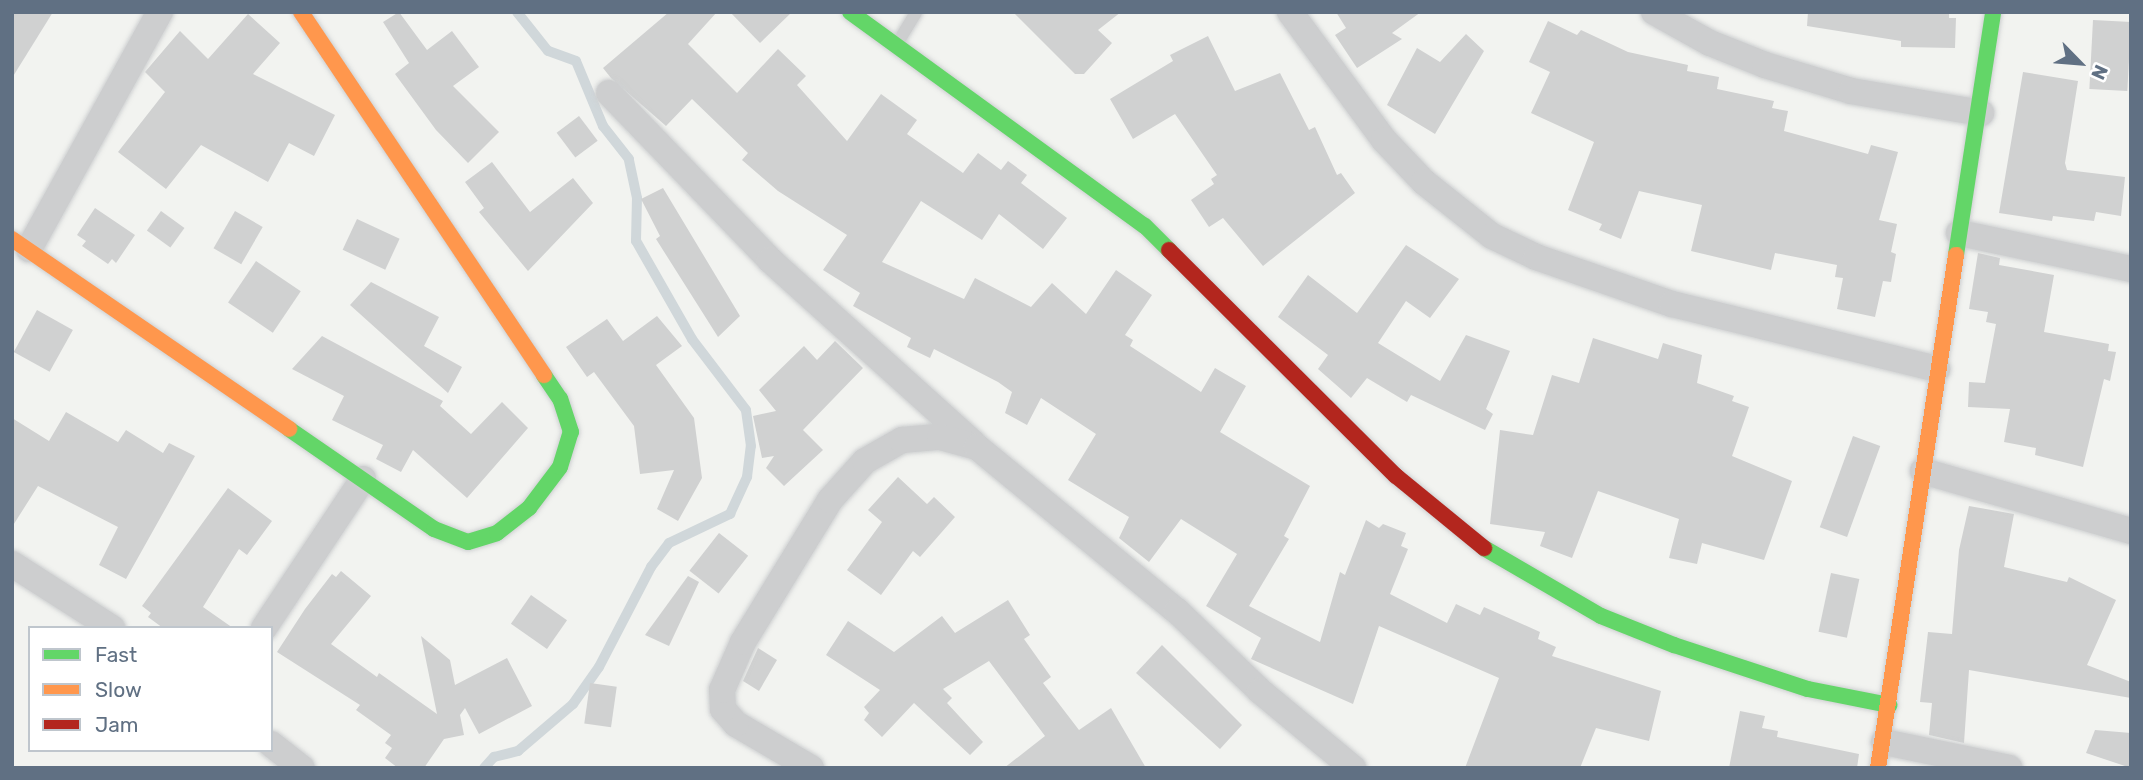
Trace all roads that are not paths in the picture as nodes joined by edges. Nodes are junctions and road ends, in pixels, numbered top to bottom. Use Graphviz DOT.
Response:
graph roads {
  1 [pos="160,12"];
  2 [pos="301,12"];
  3 [pos="850,12"];
  4 [pos="916,12"];
  5 [pos="1290,12"];
  6 [pos="1654,12"];
  7 [pos="1993,12"];
  8 [pos="895,48"];
  9 [pos="609,93"];
  10 [pos="1980,113"];
  11 [pos="1959,233"];
  12 [pos="21,244"];
  13 [pos="2131,269"];
  14 [pos="1937,369"];
  15 [pos="977,447"];
  16 [pos="1923,471"];
  17 [pos="363,479"];
  18 [pos="2131,531"];
  19 [pos="12,564"];
  20 [pos="109,626"];
  21 [pos="265,626"];
  22 [pos="1889,705"];
  23 [pos="1884,742"];
  24 [pos="273,746"];
  25 [pos="302,768"];
  26 [pos="811,768"];
  27 [pos="1353,768"];
  28 [pos="1878,768"];
  29 [pos="2009,768"];
  1 -- 12 [label="street"];
  2 -- 17 [label="street"];
  3 -- 8 [label="street"];
  4 -- 8 [label="lane"];
  5 -- 14 [label="street"];
  6 -- 10 [label="street"];
  7 -- 10 [label="street"];
  8 -- 22 [label="street"];
  9 -- 15 [label="street"];
  10 -- 11 [label="street"];
  11 -- 13 [label="street"];
  11 -- 14 [label="street"];
  12 -- 17 [label="street"];
  14 -- 16 [label="street"];
  15 -- 26 [label="street"];
  15 -- 27 [label="street"];
  16 -- 18 [label="street"];
  16 -- 22 [label="street"];
  17 -- 21 [label="street"];
  19 -- 20 [label="street"];
  22 -- 23 [label="street"];
  23 -- 28 [label="street"];
  23 -- 29 [label="street"];
  24 -- 25 [label="street"];
}
